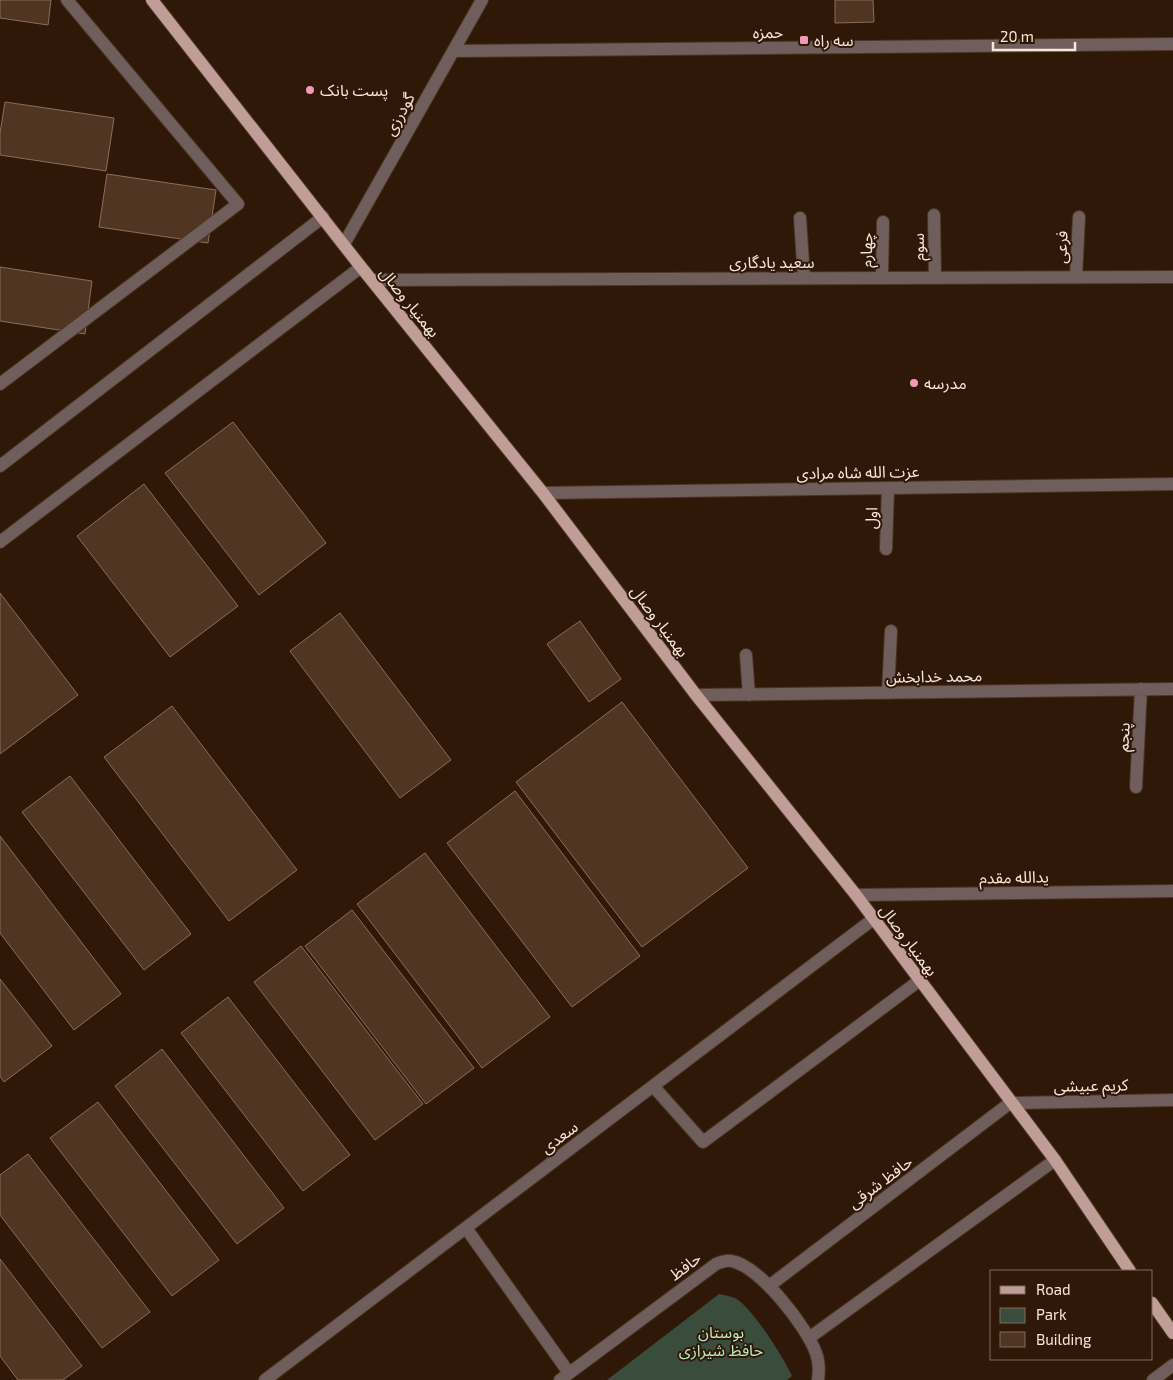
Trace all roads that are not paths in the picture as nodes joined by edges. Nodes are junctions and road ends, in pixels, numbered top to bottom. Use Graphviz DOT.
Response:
graph roads {
  1 [pos="67,0"];
  2 [pos="152,0"];
  3 [pos="482,0"];
  4 [pos="1173,44"];
  5 [pos="453,51"];
  6 [pos="934,215"];
  7 [pos="323,217"];
  8 [pos="1079,217"];
  9 [pos="800,218"];
  10 [pos="883,222"];
  11 [pos="344,244"];
  12 [pos="361,267"];
  13 [pos="1173,277"];
  14 [pos="804,278"];
  15 [pos="882,278"];
  16 [pos="935,278"];
  17 [pos="1076,278"];
  18 [pos="372,280"];
  19 [pos="0,384"];
  20 [pos="0,466"];
  21 [pos="1173,484"];
  22 [pos="888,488"];
  23 [pos="543,493"];
  24 [pos="0,542"];
  25 [pos="886,549"];
  26 [pos="891,631"];
  27 [pos="746,655"];
  28 [pos="1141,689"];
  29 [pos="1173,689"];
  30 [pos="888,693"];
  31 [pos="749,695"];
  32 [pos="696,696"];
  33 [pos="1136,787"];
  34 [pos="1173,891"];
  35 [pos="856,896"];
  36 [pos="872,920"];
  37 [pos="920,980"];
  38 [pos="653,1086"];
  39 [pos="1173,1100"];
  40 [pos="1010,1103"];
  41 [pos="1054,1160"];
  42 [pos="466,1228"];
  43 [pos="1129,1270"];
  44 [pos="769,1286"];
  45 [pos="1153,1305"];
  46 [pos="1173,1333"];
  47 [pos="809,1338"];
  48 [pos="1173,1365"];
  49 [pos="565,1377"];
  50 [pos="265,1380"];
  51 [pos="818,1380"];
  52 [pos="1153,1380"];
  1 -- 19 [label="street"];
  2 -- 7 [label="main road, بهمنیار وصال"];
  3 -- 5 [label="street, گودرزی"];
  4 -- 5 [label="street, حمزه"];
  5 -- 11 [label="street, گودرزی"];
  6 -- 16 [label="street, سوم"];
  7 -- 11 [label="main road, بهمنیار وصال"];
  7 -- 20 [label="street"];
  8 -- 17 [label="street, فرعی"];
  9 -- 14 [label="street"];
  10 -- 15 [label="street, چهارم"];
  11 -- 12 [label="main road, بهمنیار وصال"];
  12 -- 18 [label="main road, بهمنیار وصال"];
  12 -- 24 [label="street"];
  13 -- 17 [label="street, سعید یادگاری"];
  14 -- 15 [label="street, سعید یادگاری"];
  14 -- 18 [label="street, سعید یادگاری"];
  15 -- 16 [label="street, سعید یادگاری"];
  16 -- 17 [label="street, سعید یادگاری"];
  18 -- 23 [label="main road, بهمنیار وصال"];
  21 -- 22 [label="street, عزت الله شاه مرادی"];
  22 -- 23 [label="street, عزت الله شاه مرادی"];
  22 -- 25 [label="street, اول"];
  23 -- 32 [label="main road, بهمنیار وصال"];
  26 -- 30 [label="street"];
  27 -- 31 [label="street"];
  28 -- 29 [label="street, محمد خدابخش"];
  28 -- 30 [label="street, محمد خدابخش"];
  28 -- 33 [label="street, پنجم"];
  30 -- 31 [label="street, محمد خدابخش"];
  31 -- 32 [label="street, محمد خدابخش"];
  32 -- 35 [label="main road, بهمنیار وصال"];
  34 -- 35 [label="street, یدالله مقدم"];
  35 -- 36 [label="main road, بهمنیار وصال"];
  36 -- 37 [label="main road, بهمنیار وصال"];
  36 -- 38 [label="street, سعدی"];
  37 -- 38 [label="street"];
  37 -- 40 [label="main road, بهمنیار وصال"];
  38 -- 42 [label="street, سعدی"];
  39 -- 40 [label="street, کریم عبیشی"];
  40 -- 41 [label="main road, بهمنیار وصال"];
  40 -- 44 [label="street, حافظ شرقی"];
  41 -- 43 [label="main road, بهمنیار وصال"];
  41 -- 47 [label="street"];
  42 -- 49 [label="street"];
  42 -- 50 [label="street, سعدی"];
  44 -- 47 [label="street, حافظ"];
  44 -- 49 [label="street, حافظ"];
  45 -- 46 [label="main road"];
  47 -- 51 [label="street, حافظ"];
  48 -- 52 [label="street"];
}
